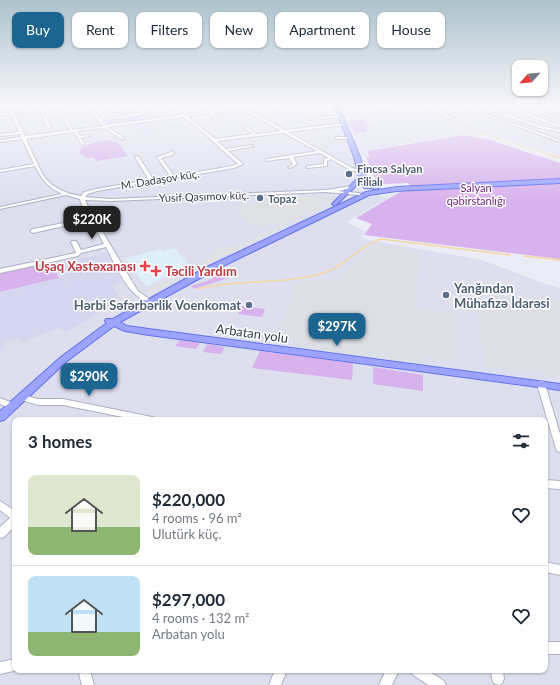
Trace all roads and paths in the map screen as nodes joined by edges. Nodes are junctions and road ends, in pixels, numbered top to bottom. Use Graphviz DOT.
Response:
graph roads {
  1 [pos="31,137"];
  2 [pos="78,137"];
  3 [pos="211,137"];
  4 [pos="236,137"];
  5 [pos="295,137"];
  6 [pos="548,137"];
  7 [pos="23,138"];
  8 [pos="336,138"];
  9 [pos="349,138"];
  10 [pos="215,140"];
  11 [pos="0,141"];
  12 [pos="560,141"];
  13 [pos="83,144"];
  14 [pos="252,146"];
  15 [pos="226,150"];
  16 [pos="172,152"];
  17 [pos="321,152"];
  18 [pos="290,156"];
  19 [pos="137,157"];
  20 [pos="332,158"];
  21 [pos="267,160"];
  22 [pos="36,165"];
  23 [pos="290,167"];
  24 [pos="308,167"];
  25 [pos="0,171"];
  26 [pos="361,174"];
  27 [pos="173,177"];
  28 [pos="121,179"];
  29 [pos="152,181"];
  30 [pos="560,181"];
  31 [pos="124,185"];
  32 [pos="349,190"];
  33 [pos="326,191"];
  34 [pos="364,191"];
  35 [pos="67,194"];
  36 [pos="82,198"];
  37 [pos="0,208"];
  38 [pos="114,214"];
  39 [pos="92,218"];
  40 [pos="33,231"];
  41 [pos="74,242"];
  42 [pos="108,245"];
  43 [pos="79,252"];
  44 [pos="0,271"];
  45 [pos="146,299"];
  46 [pos="110,322"];
  47 [pos="540,384"];
  48 [pos="560,387"];
  49 [pos="21,397"];
  50 [pos="4,402"];
  51 [pos="0,410"];
  52 [pos="0,417"];
  53 [pos="137,417"];
  54 [pos="560,449"];
  55 [pos="548,484"];
  56 [pos="560,485"];
  57 [pos="0,506"];
  58 [pos="12,516"];
  59 [pos="12,521"];
  60 [pos="0,534"];
  61 [pos="548,568"];
  62 [pos="560,570"];
  63 [pos="548,648"];
  64 [pos="560,648"];
  65 [pos="12,666"];
  66 [pos="0,668"];
  67 [pos="85,673"];
  68 [pos="280,673"];
  69 [pos="391,673"];
  70 [pos="421,673"];
  71 [pos="88,685"];
  72 [pos="275,685"];
  73 [pos="385,685"];
  74 [pos="440,685"];
  1 -- 7 [label="street"];
  2 -- 13 [label="street"];
  3 -- 10 [label="street"];
  4 -- 10 [label="street"];
  5 -- 17 [label="street"];
  6 -- 12 [label="street"];
  7 -- 11 [label="street"];
  7 -- 22 [label="street"];
  8 -- 9 [label="street"];
  9 -- 26 [label="main road"];
  10 -- 15 [label="street"];
  14 -- 15 [label="street"];
  15 -- 27 [label="street, M. Dadaşov küç."];
  16 -- 27 [label="street"];
  17 -- 18 [label="street"];
  17 -- 20 [label="street"];
  18 -- 21 [label="street"];
  18 -- 23 [label="street"];
  19 -- 29 [label="street"];
  20 -- 24 [label="street"];
  20 -- 26 [label="street"];
  22 -- 25 [label="street"];
  22 -- 35 [label="street"];
  26 -- 32 [label="main road"];
  26 -- 34 [label="main road"];
  27 -- 29 [label="street, M. Dadaşov küç."];
  28 -- 31 [label="street"];
  29 -- 31 [label="street, M. Dadaşov küç."];
  30 -- 34 [label="main road"];
  31 -- 36 [label="street, M. Dadaşov küç."];
  32 -- 33 [label="street"];
  32 -- 33 [label="street"];
  32 -- 34 [label="main road"];
  32 -- 34 [label="main road"];
  32 -- 45 [label="main road"];
  33 -- 36 [label="street, Yusif Qasımov küç."];
  34 -- 46 [label="main road"];
  35 -- 36 [label="street, Yusif Qasımov küç."];
  35 -- 37 [label="street"];
  36 -- 39 [label="street"];
  38 -- 39 [label="street"];
  39 -- 40 [label="street"];
  39 -- 42 [label="street"];
  41 -- 43 [label="street"];
  42 -- 43 [label="street"];
  42 -- 45 [label="street"];
  43 -- 44 [label="street"];
  45 -- 46 [label="main road"];
  46 -- 47 [label="main road, Arbatan yolu"];
  46 -- 49 [label="main road"];
  46 -- 50 [label="main road"];
  47 -- 48 [label="main road, Arbatan yolu"];
  47 -- 54 [label="street"];
  49 -- 52 [label="main road"];
  49 -- 53 [label="street"];
  50 -- 51 [label="main road"];
  55 -- 56 [label="street"];
  57 -- 58 [label="street"];
  59 -- 60 [label="street"];
  61 -- 62 [label="street"];
  63 -- 64 [label="street"];
  65 -- 66 [label="street"];
  67 -- 71 [label="street"];
  68 -- 72 [label="street"];
  69 -- 73 [label="street"];
  70 -- 74 [label="street"];
}
